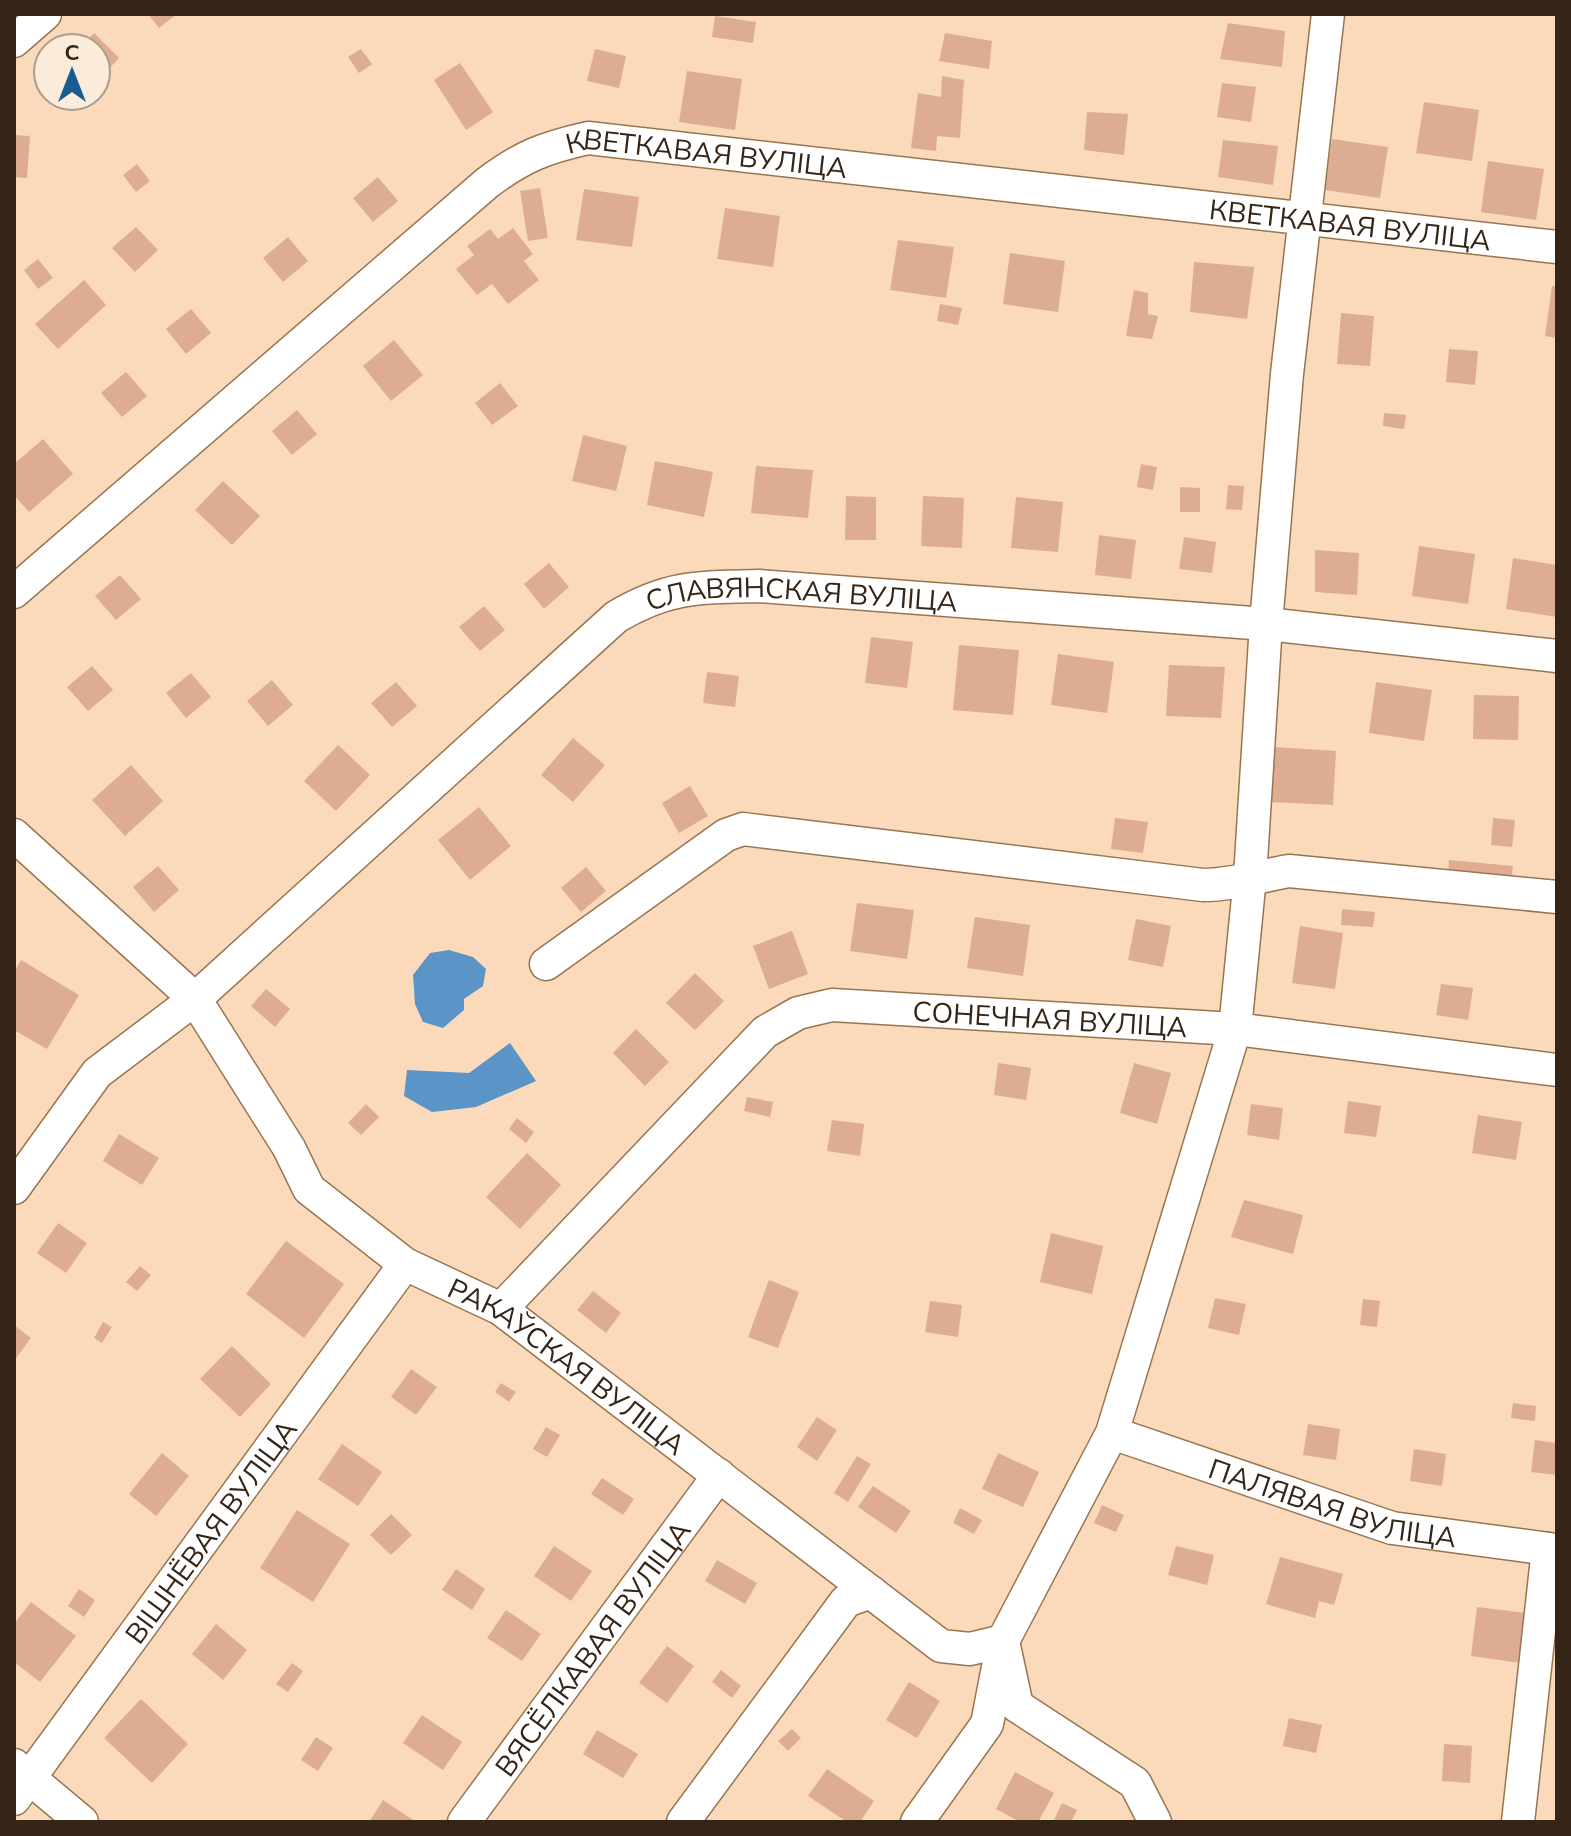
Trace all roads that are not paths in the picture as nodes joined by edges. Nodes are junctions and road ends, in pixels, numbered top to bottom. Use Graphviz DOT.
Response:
graph roads {
  1 [pos="45,14"];
  2 [pos="1328,14"];
  3 [pos="14,41"];
  4 [pos="1306,221"];
  5 [pos="1557,247"];
  6 [pos="14,592"];
  7 [pos="1266,624"];
  8 [pos="1557,656"];
  9 [pos="14,835"];
  10 [pos="1250,877"];
  11 [pos="1557,897"];
  12 [pos="546,964"];
  13 [pos="195,999"];
  14 [pos="1235,1029"];
  15 [pos="1557,1070"];
  16 [pos="14,1188"];
  17 [pos="405,1264"];
  18 [pos="501,1309"];
  19 [pos="1112,1433"];
  20 [pos="719,1475"];
  21 [pos="1552,1550"];
  22 [pos="871,1592"];
  23 [pos="1003,1641"];
  24 [pos="19,1781"];
  25 [pos="1135,1783"];
  26 [pos="82,1822"];
  27 [pos="464,1822"];
  28 [pos="683,1822"];
  29 [pos="917,1822"];
  30 [pos="1128,1822"];
  31 [pos="1155,1822"];
  32 [pos="1518,1822"];
  1 -- 3 [label="street"];
  2 -- 4 [label="street"];
  4 -- 5 [label="street, КВЕТКАВАЯ ВУЛІЦА"];
  4 -- 6 [label="street, КВЕТКАВАЯ ВУЛІЦА"];
  4 -- 7 [label="street"];
  7 -- 8 [label="street, СЛАВЯНСКАЯ ВУЛІЦА"];
  7 -- 10 [label="street"];
  7 -- 13 [label="street, СЛАВЯНСКАЯ ВУЛІЦА"];
  9 -- 13 [label="street, РАКАЎСКАЯ ВУЛІЦА"];
  10 -- 11 [label="street"];
  10 -- 12 [label="street"];
  10 -- 14 [label="street"];
  13 -- 16 [label="street, СЛАВЯНСКАЯ ВУЛІЦА"];
  13 -- 17 [label="street, РАКАЎСКАЯ ВУЛІЦА"];
  14 -- 15 [label="street, СОНЕЧНАЯ ВУЛІЦА"];
  14 -- 18 [label="street, СОНЕЧНАЯ ВУЛІЦА"];
  14 -- 19 [label="street"];
  17 -- 18 [label="street, РАКАЎСКАЯ ВУЛІЦА"];
  17 -- 24 [label="street, ВІШНЁВАЯ ВУЛІЦА"];
  18 -- 20 [label="street, РАКАЎСКАЯ ВУЛІЦА"];
  19 -- 21 [label="street, ПАЛЯВАЯ ВУЛІЦА"];
  19 -- 23 [label="street"];
  20 -- 22 [label="street, РАКАЎСКАЯ ВУЛІЦА"];
  20 -- 27 [label="street, ВЯСЁЛКАВАЯ ВУЛІЦА"];
  21 -- 32 [label="street"];
  22 -- 23 [label="street, РАКАЎСКАЯ ВУЛІЦА"];
  22 -- 28 [label="street"];
  23 -- 25 [label="street"];
  23 -- 29 [label="street"];
  24 -- 26 [label="street"];
  25 -- 30 [label="street"];
  25 -- 31 [label="street"];
}
